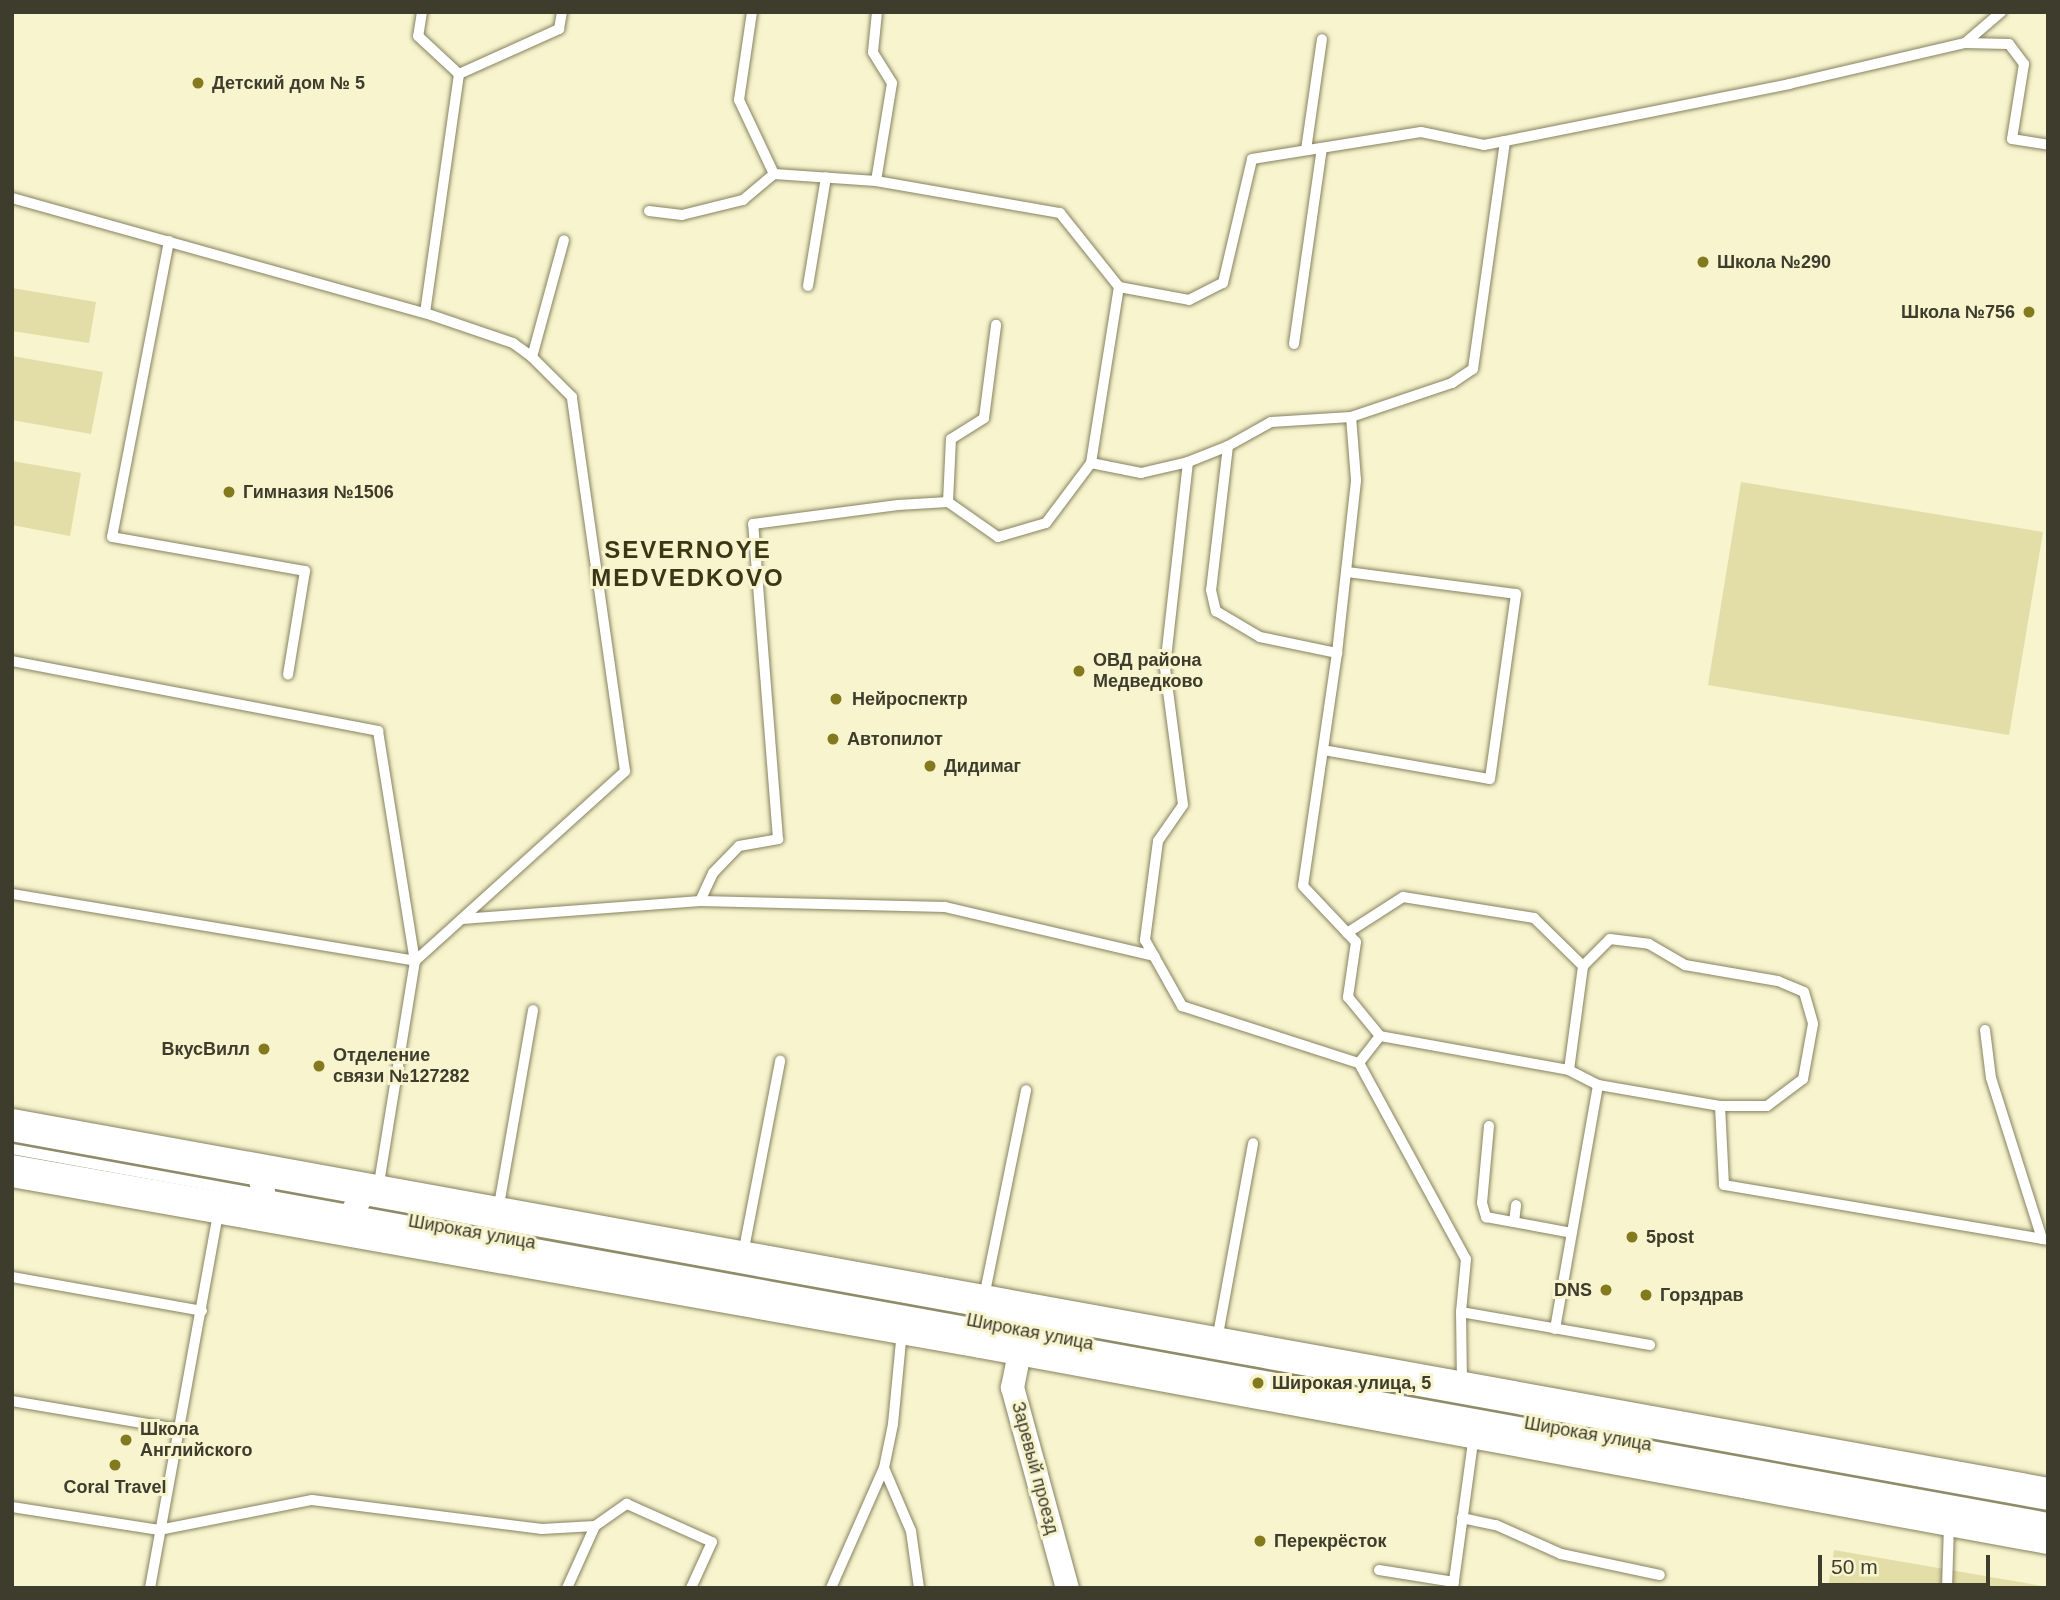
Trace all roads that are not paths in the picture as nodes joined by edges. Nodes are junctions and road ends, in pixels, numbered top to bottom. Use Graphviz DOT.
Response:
graph roads {
  1 [pos="422,12"];
  2 [pos="562,12"];
  3 [pos="752,12"];
  4 [pos="877,12"];
  5 [pos="2001,12"];
  6 [pos="1322,39"];
  7 [pos="1965,43"];
  8 [pos="459,74"];
  9 [pos="1505,141"];
  10 [pos="2048,145"];
  11 [pos="1322,148"];
  12 [pos="1306,150"];
  13 [pos="774,174"];
  14 [pos="825,177"];
  15 [pos="876,181"];
  16 [pos="12,198"];
  17 [pos="649,211"];
  18 [pos="564,240"];
  19 [pos="169,241"];
  20 [pos="808,286"];
  21 [pos="1119,287"];
  22 [pos="425,313"];
  23 [pos="996,325"];
  24 [pos="1294,344"];
  25 [pos="531,357"];
  26 [pos="1351,417"];
  27 [pos="1228,446"];
  28 [pos="1188,462"];
  29 [pos="1091,463"];
  30 [pos="948,502"];
  31 [pos="1346,572"];
  32 [pos="1337,653"];
  33 [pos="12,661"];
  34 [pos="288,675"];
  35 [pos="1323,750"];
  36 [pos="12,894"];
  37 [pos="700,901"];
  38 [pos="462,919"];
  39 [pos="1347,933"];
  40 [pos="1154,956"];
  41 [pos="415,961"];
  42 [pos="1583,966"];
  43 [pos="533,1010"];
  44 [pos="1985,1030"];
  45 [pos="1380,1036"];
  46 [pos="780,1061"];
  47 [pos="1359,1063"];
  48 [pos="1569,1070"];
  49 [pos="1598,1085"];
  50 [pos="1026,1090"];
  51 [pos="1720,1106"];
  52 [pos="12,1125"];
  53 [pos="1489,1126"];
  54 [pos="1253,1143"];
  55 [pos="12,1149"];
  56 [pos="245,1167"];
  57 [pos="12,1171"];
  58 [pos="378,1191"];
  59 [pos="239,1204"];
  60 [pos="1516,1205"];
  61 [pos="498,1212"];
  62 [pos="362,1222"];
  63 [pos="1514,1222"];
  64 [pos="1572,1233"];
  65 [pos="2045,1239"];
  66 [pos="743,1256"];
  67 [pos="12,1276"];
  68 [pos="984,1299"];
  69 [pos="202,1311"];
  70 [pos="1461,1312"];
  71 [pos="902,1329"];
  72 [pos="1024,1329"];
  73 [pos="1555,1329"];
  74 [pos="1217,1342"];
  75 [pos="1650,1345"];
  76 [pos="1462,1386"];
  77 [pos="12,1401"];
  78 [pos="178,1429"];
  79 [pos="1474,1434"];
  80 [pos="1886,1465"];
  81 [pos="884,1468"];
  82 [pos="2048,1494"];
  83 [pos="1869,1495"];
  84 [pos="12,1507"];
  85 [pos="1462,1518"];
  86 [pos="2048,1518"];
  87 [pos="1949,1521"];
  88 [pos="595,1526"];
  89 [pos="159,1530"];
  90 [pos="2048,1538"];
  91 [pos="1378,1570"];
  92 [pos="1660,1575"];
  93 [pos="1453,1585"];
  94 [pos="150,1588"];
  95 [pos="566,1588"];
  96 [pos="691,1588"];
  97 [pos="831,1588"];
  98 [pos="919,1588"];
  99 [pos="1067,1588"];
  100 [pos="1947,1588"];
  1 -- 8 [label="lane"];
  2 -- 8 [label="lane"];
  3 -- 13 [label="lane"];
  4 -- 15 [label="lane"];
  5 -- 7 [label="lane"];
  6 -- 12 [label="lane"];
  7 -- 9 [label="lane"];
  7 -- 10 [label="lane"];
  8 -- 22 [label="lane"];
  9 -- 11 [label="lane"];
  9 -- 26 [label="lane"];
  11 -- 12 [label="lane"];
  11 -- 24 [label="lane"];
  12 -- 21 [label="lane"];
  13 -- 14 [label="lane"];
  13 -- 17 [label="lane"];
  14 -- 15 [label="lane"];
  14 -- 20 [label="lane"];
  15 -- 21 [label="lane"];
  16 -- 19 [label="lane"];
  18 -- 25 [label="lane"];
  19 -- 22 [label="lane"];
  19 -- 34 [label="lane"];
  21 -- 29 [label="lane"];
  22 -- 25 [label="lane"];
  23 -- 30 [label="lane"];
  25 -- 38 [label="lane"];
  26 -- 27 [label="lane"];
  26 -- 31 [label="lane"];
  27 -- 28 [label="lane"];
  27 -- 32 [label="lane"];
  28 -- 29 [label="lane"];
  28 -- 40 [label="lane"];
  29 -- 30 [label="lane"];
  30 -- 37 [label="lane"];
  31 -- 32 [label="lane"];
  31 -- 35 [label="lane"];
  32 -- 35 [label="lane"];
  33 -- 41 [label="lane"];
  35 -- 39 [label="lane"];
  36 -- 41 [label="lane"];
  37 -- 38 [label="lane"];
  37 -- 40 [label="lane"];
  38 -- 41 [label="lane"];
  39 -- 42 [label="lane"];
  39 -- 45 [label="lane"];
  40 -- 47 [label="lane"];
  41 -- 58 [label="lane"];
  42 -- 48 [label="lane"];
  42 -- 51 [label="lane"];
  43 -- 61 [label="lane"];
  44 -- 65 [label="lane"];
  45 -- 47 [label="lane"];
  45 -- 48 [label="lane"];
  46 -- 66 [label="lane"];
  47 -- 70 [label="lane"];
  48 -- 49 [label="lane"];
  49 -- 51 [label="lane"];
  49 -- 64 [label="lane"];
  50 -- 68 [label="lane"];
  51 -- 65 [label="lane"];
  52 -- 56 [label="main road, Широкая улица"];
  53 -- 63 [label="lane"];
  54 -- 74 [label="lane"];
  55 -- 59 [label="lane, Широкая улица"];
  56 -- 58 [label="main road, Широкая улица"];
  56 -- 59 [label="street"];
  57 -- 59 [label="main road, Широкая улица"];
  58 -- 61 [label="main road, Широкая улица"];
  58 -- 62 [label="street"];
  59 -- 62 [label="main road, Широкая улица"];
  59 -- 69 [label="lane"];
  60 -- 63 [label="lane"];
  61 -- 66 [label="main road, Широкая улица"];
  62 -- 71 [label="main road, Широкая улица"];
  62 -- 72 [label="lane, Широкая улица"];
  63 -- 64 [label="lane"];
  64 -- 73 [label="lane"];
  66 -- 68 [label="main road, Широкая улица"];
  67 -- 69 [label="lane"];
  68 -- 72 [label="main road, Широкая улица"];
  69 -- 78 [label="lane"];
  70 -- 73 [label="lane"];
  70 -- 76 [label="lane"];
  71 -- 72 [label="main road, Широкая улица"];
  71 -- 81 [label="lane"];
  72 -- 74 [label="main road, Широкая улица"];
  72 -- 79 [label="main road, Широкая улица"];
  72 -- 83 [label="lane, Широкая улица"];
  72 -- 99 [label="street, Заревый проезд"];
  73 -- 75 [label="lane"];
  74 -- 76 [label="main road, Широкая улица"];
  76 -- 80 [label="main road, Широкая улица"];
  77 -- 78 [label="lane"];
  78 -- 89 [label="lane"];
  79 -- 83 [label="main road, Широкая улица"];
  79 -- 85 [label="lane"];
  80 -- 82 [label="main road, Широкая улица"];
  80 -- 83 [label="lane"];
  81 -- 97 [label="lane"];
  81 -- 98 [label="lane"];
  83 -- 86 [label="lane, Широкая улица"];
  83 -- 87 [label="main road, Широкая улица"];
  84 -- 89 [label="lane"];
  85 -- 92 [label="lane"];
  85 -- 93 [label="lane"];
  87 -- 90 [label="main road, Широкая улица"];
  87 -- 100 [label="lane"];
  88 -- 89 [label="lane"];
  88 -- 95 [label="lane"];
  88 -- 96 [label="lane"];
  89 -- 94 [label="lane"];
  91 -- 93 [label="lane"];
}
